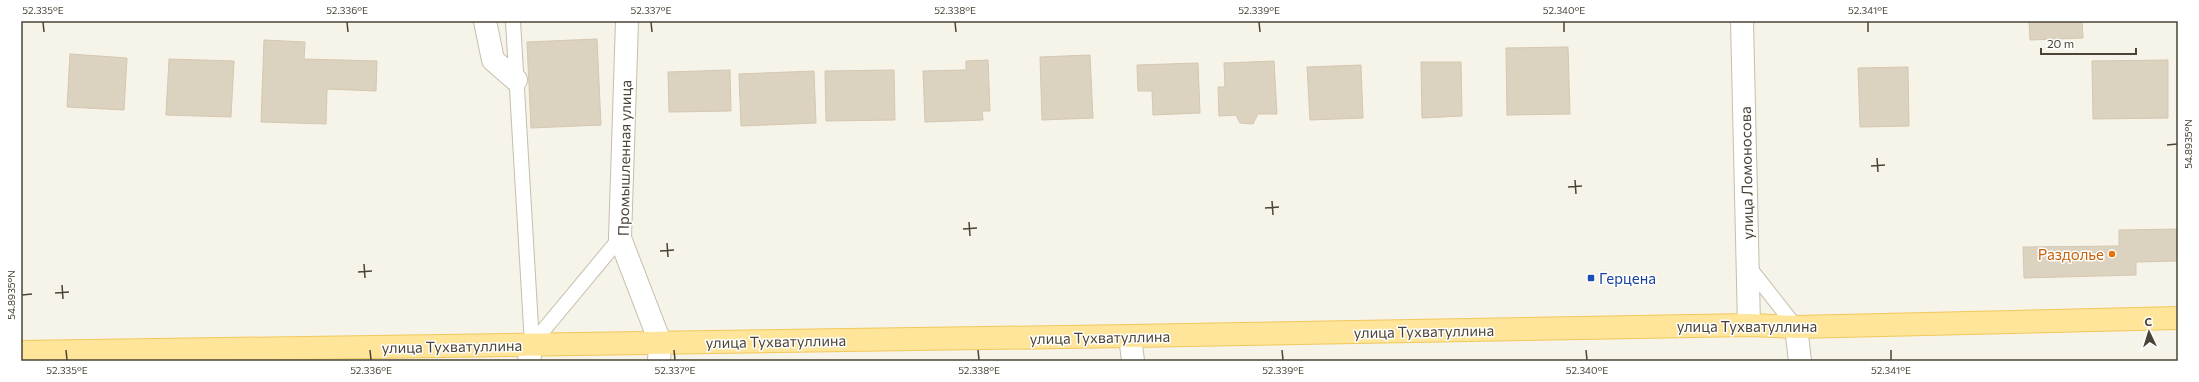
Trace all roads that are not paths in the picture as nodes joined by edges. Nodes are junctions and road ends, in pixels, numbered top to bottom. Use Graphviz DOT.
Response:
graph roads {
  1 [pos="485,21"];
  2 [pos="513,21"];
  3 [pos="627,21"];
  4 [pos="1742,21"];
  5 [pos="516,80"];
  6 [pos="620,238"];
  7 [pos="1748,265"];
  8 [pos="2178,318"];
  9 [pos="1749,325"];
  10 [pos="1796,327"];
  11 [pos="1130,336"];
  12 [pos="21,352"];
  13 [pos="659,352"];
  14 [pos="531,353"];
  15 [pos="1133,361"];
  16 [pos="1800,361"];
  1 -- 5 [label="street"];
  2 -- 5 [label="lane"];
  3 -- 6 [label="street, Промышленная улица"];
  4 -- 7 [label="street, улица Ломоносова"];
  5 -- 14 [label="lane"];
  6 -- 13 [label="street, Промышленная улица"];
  6 -- 14 [label="lane"];
  7 -- 9 [label="street, улица Ломоносова"];
  7 -- 10 [label="lane"];
  8 -- 10 [label="main road, улица Тухватуллина"];
  9 -- 10 [label="main road, улица Тухватуллина"];
  9 -- 11 [label="main road, улица Тухватуллина"];
  10 -- 16 [label="street"];
  11 -- 13 [label="main road, улица Тухватуллина"];
  11 -- 15 [label="street"];
  12 -- 14 [label="main road, улица Тухватуллина"];
  13 -- 14 [label="main road, улица Тухватуллина"];
}
